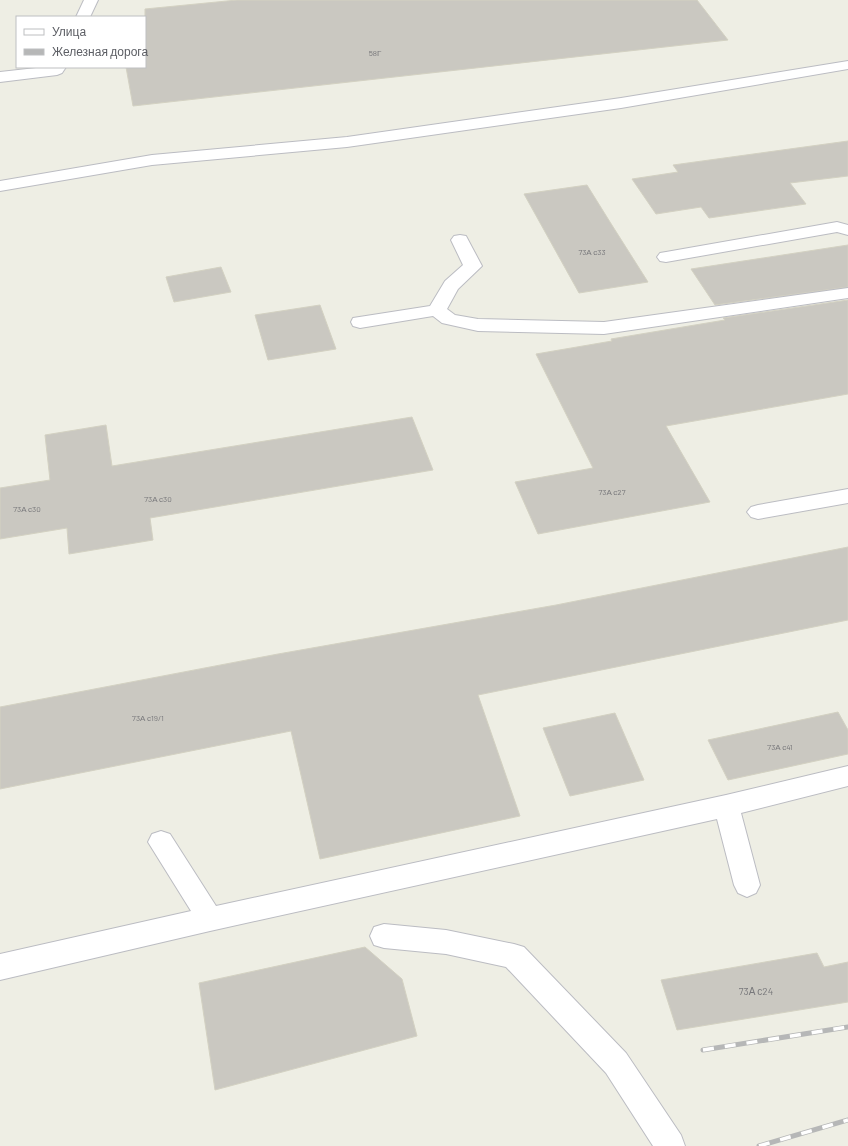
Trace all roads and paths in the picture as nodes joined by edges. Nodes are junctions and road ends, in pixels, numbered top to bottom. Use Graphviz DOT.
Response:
graph roads {
  1 [pos="92,0"];
  2 [pos="84,16"];
  3 [pos="848,65"];
  4 [pos="58,68"];
  5 [pos="0,77"];
  6 [pos="0,186"];
  7 [pos="848,230"];
  8 [pos="460,240"];
  9 [pos="666,257"];
  10 [pos="848,294"];
  11 [pos="437,310"];
  12 [pos="360,322"];
  13 [pos="848,496"];
  14 [pos="758,512"];
  15 [pos="848,776"];
  16 [pos="726,806"];
  17 [pos="161,842"];
  18 [pos="747,885"];
  19 [pos="210,919"];
  20 [pos="384,936"];
  21 [pos="0,967"];
  22 [pos="670,1146"];
  1 -- 2 [label="lane"];
  3 -- 6 [label="lane"];
  4 -- 5 [label="lane"];
  7 -- 9 [label="lane"];
  8 -- 11 [label="lane"];
  10 -- 11 [label="lane"];
  11 -- 12 [label="lane"];
  13 -- 14 [label="lane"];
  15 -- 16 [label="lane"];
  16 -- 18 [label="lane"];
  16 -- 19 [label="lane"];
  17 -- 19 [label="lane"];
  19 -- 21 [label="lane"];
  20 -- 22 [label="lane"];
}
